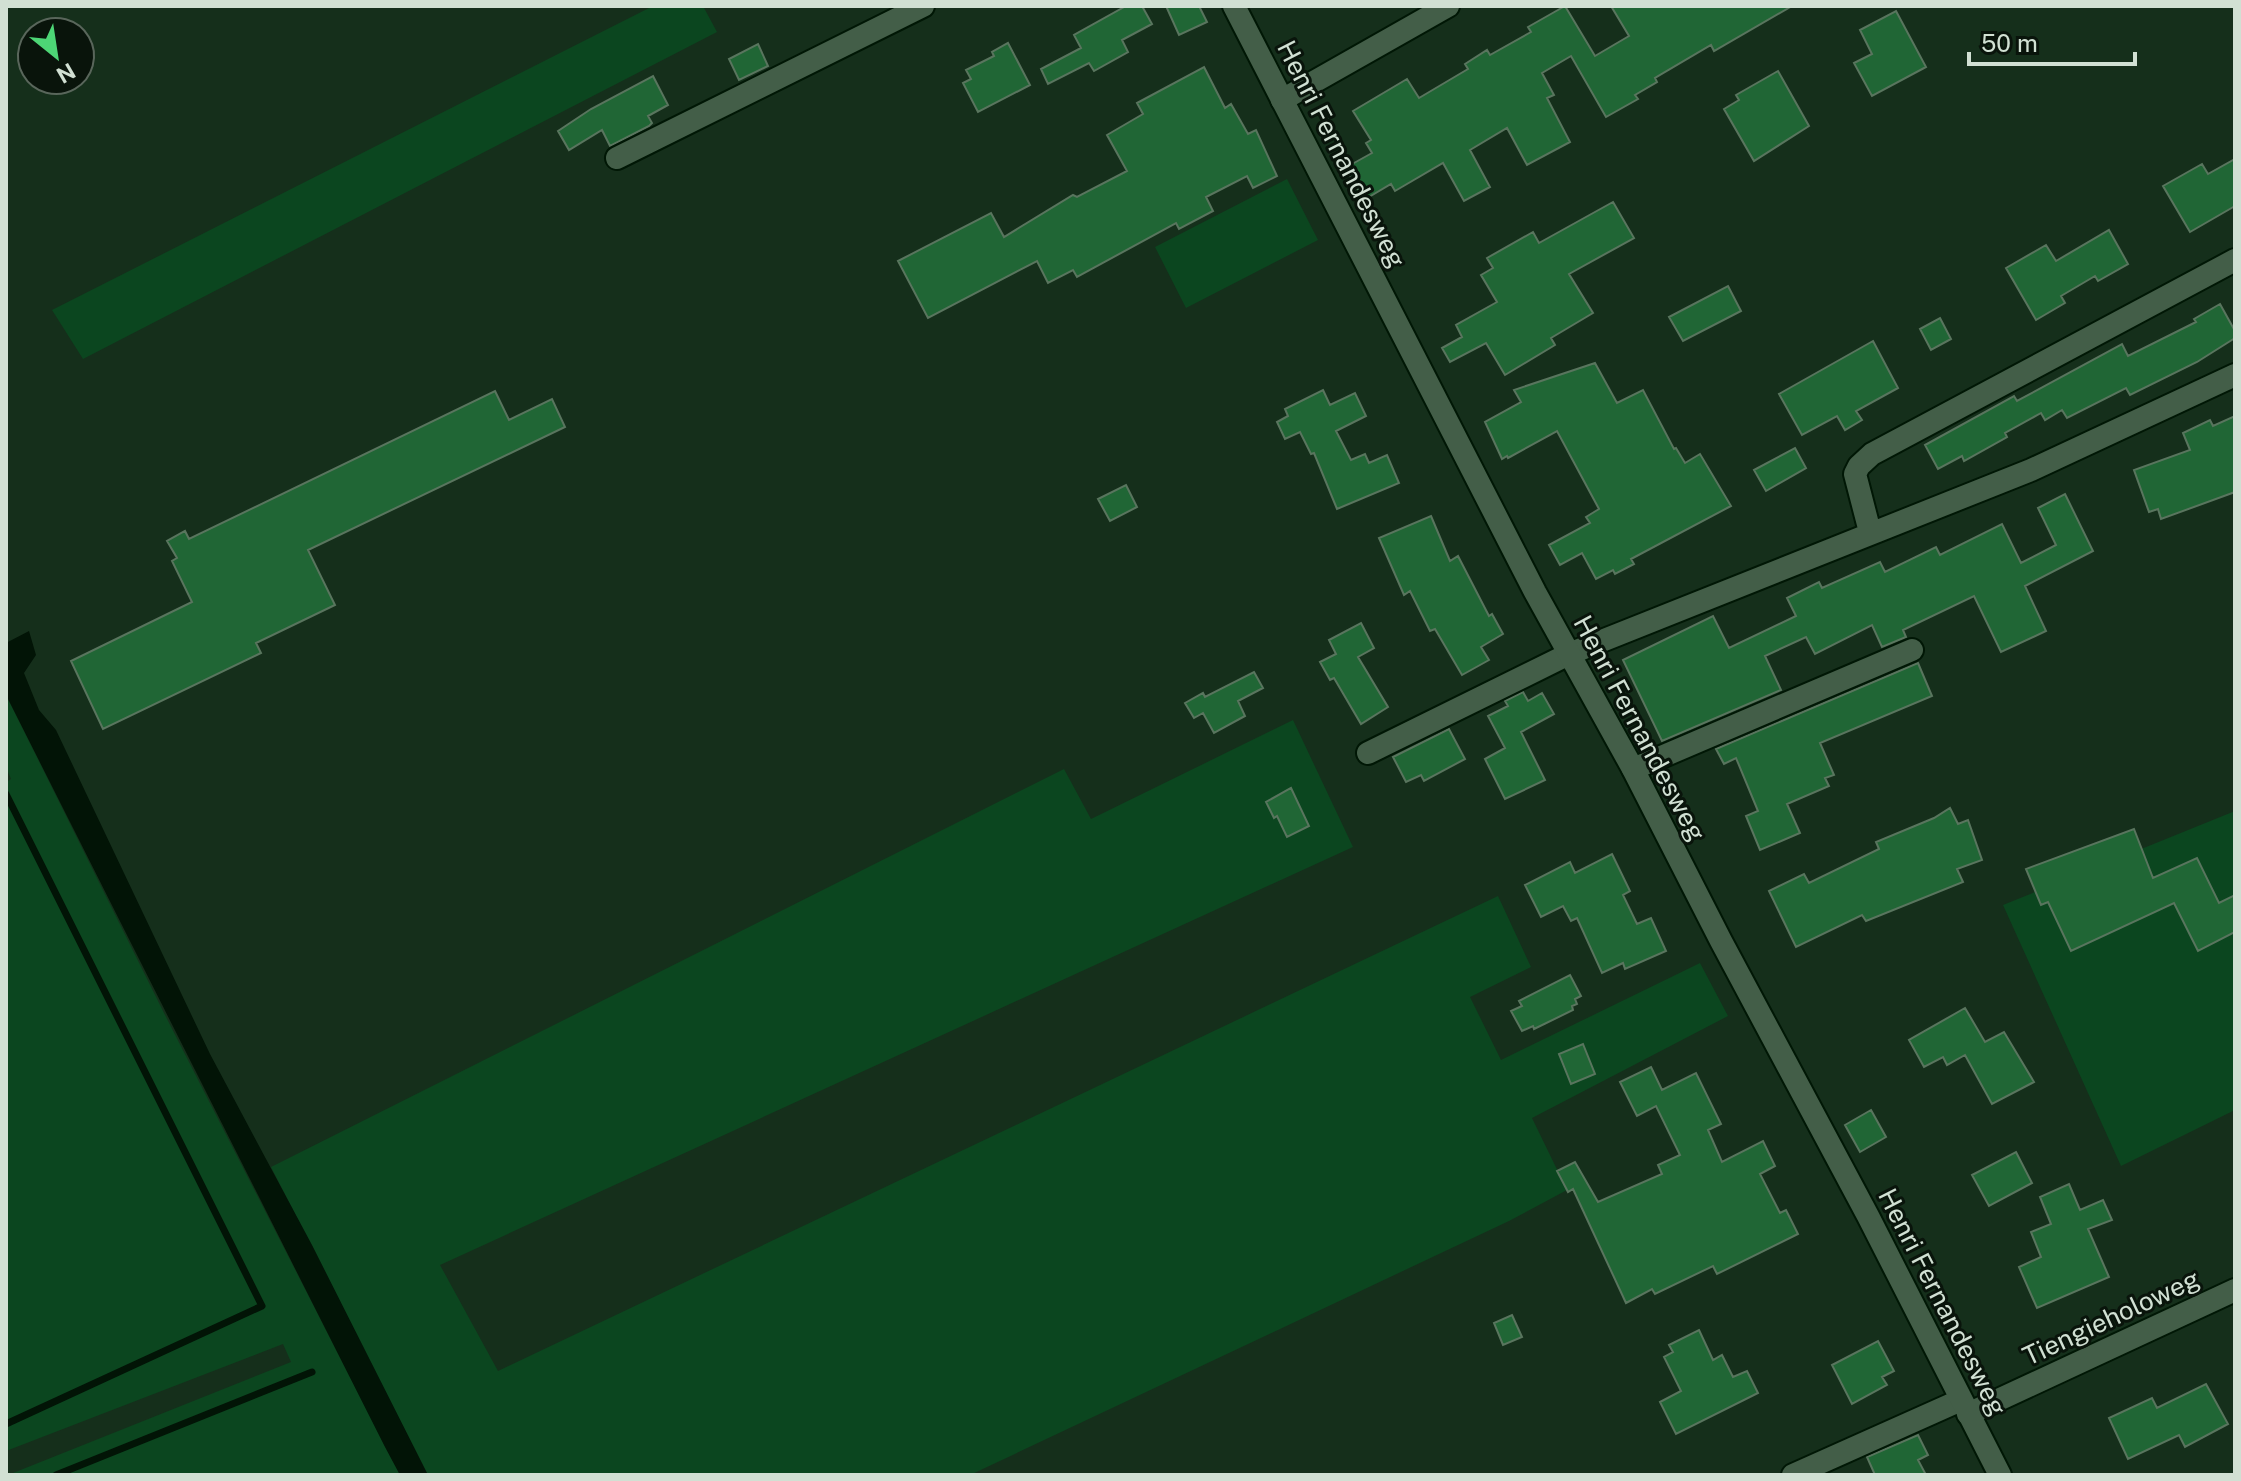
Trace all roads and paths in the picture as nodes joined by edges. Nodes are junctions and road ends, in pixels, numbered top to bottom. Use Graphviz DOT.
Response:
graph roads {
  1 [pos="923,6"];
  2 [pos="1234,6"];
  3 [pos="1448,6"];
  4 [pos="1282,100"];
  5 [pos="617,158"];
  6 [pos="2235,260"];
  7 [pos="2235,375"];
  8 [pos="1870,532"];
  9 [pos="1912,650"];
  10 [pos="1569,654"];
  11 [pos="1368,753"];
  12 [pos="1633,769"];
  13 [pos="2235,1290"];
  14 [pos="1964,1407"];
  15 [pos="1793,1475"];
  16 [pos="2000,1475"];
  1 -- 5 [label="street"];
  2 -- 4 [label="street, Henri Fernandesweg"];
  3 -- 4 [label="street"];
  4 -- 10 [label="street, Henri Fernandesweg"];
  6 -- 8 [label="street"];
  7 -- 8 [label="street"];
  8 -- 10 [label="street"];
  9 -- 12 [label="street"];
  10 -- 11 [label="street"];
  10 -- 12 [label="street, Henri Fernandesweg"];
  12 -- 14 [label="street, Henri Fernandesweg"];
  13 -- 14 [label="street, Tiengieholoweg"];
  14 -- 15 [label="street, Tiengieholoweg"];
  14 -- 16 [label="street, Henri Fernandesweg"];
}
